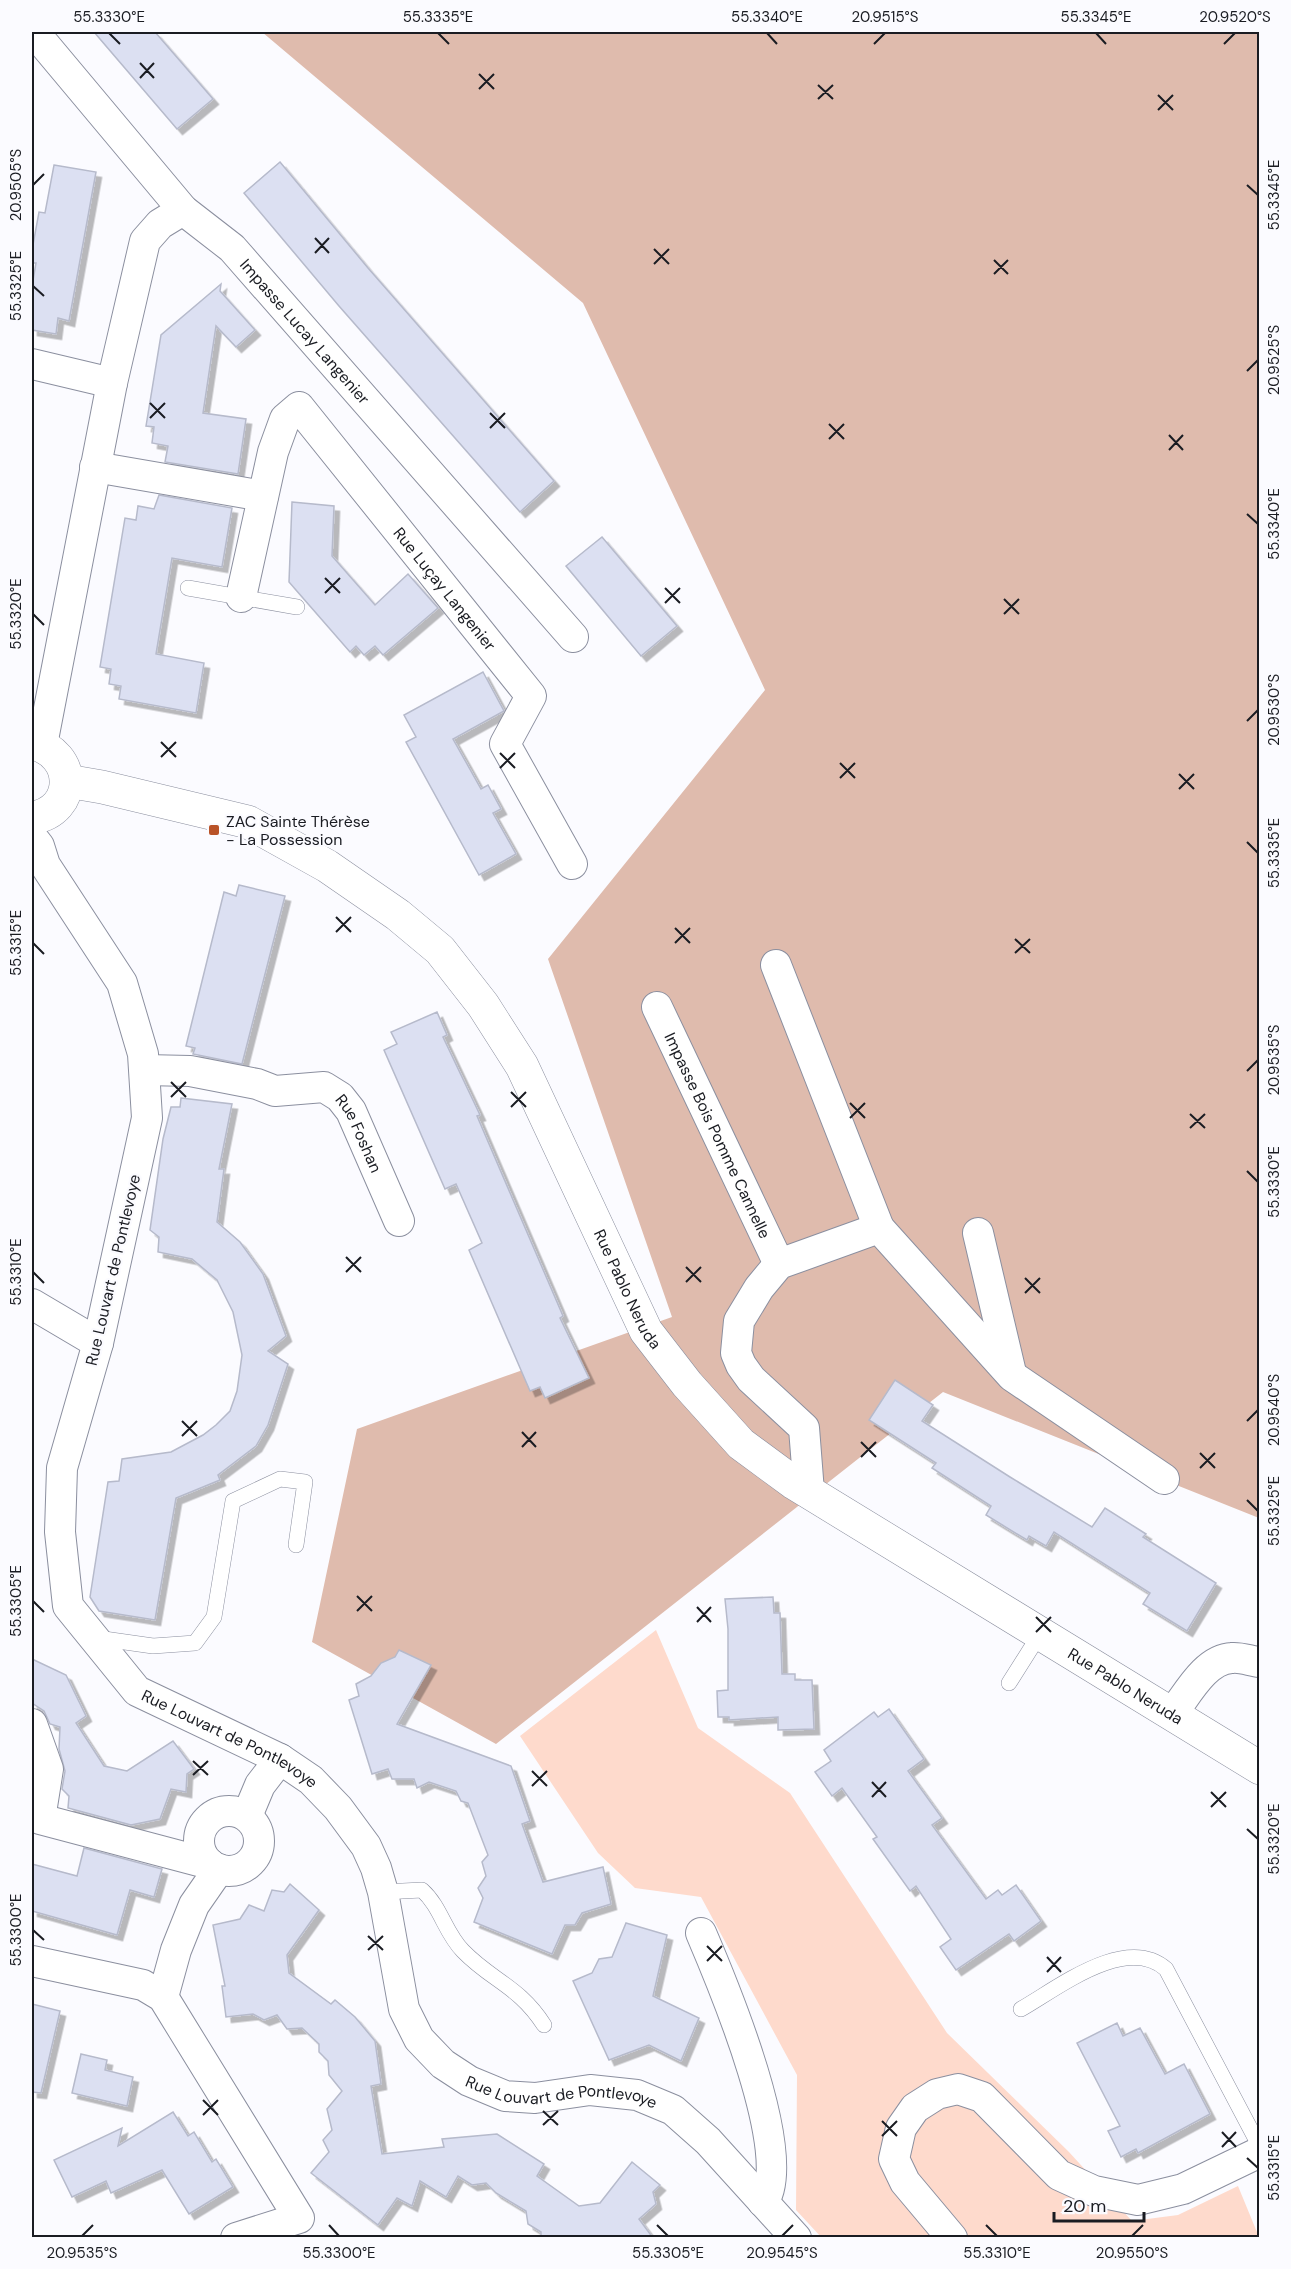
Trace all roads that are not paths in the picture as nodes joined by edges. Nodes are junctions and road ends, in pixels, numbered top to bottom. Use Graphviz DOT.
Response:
graph roads {
  1 [pos="34,32"];
  2 [pos="183,210"];
  3 [pos="32,364"];
  4 [pos="112,383"];
  5 [pos="95,467"];
  6 [pos="263,496"];
  7 [pos="188,588"];
  8 [pos="242,597"];
  9 [pos="297,607"];
  10 [pos="573,637"];
  11 [pos="37,744"];
  12 [pos="66,782"];
  13 [pos="39,828"];
  14 [pos="572,864"];
  15 [pos="776,965"];
  16 [pos="657,1007"];
  17 [pos="145,1070"];
  18 [pos="399,1221"];
  19 [pos="879,1228"];
  20 [pos="978,1233"];
  21 [pos="779,1264"];
  22 [pos="32,1304"];
  23 [pos="98,1343"];
  24 [pos="1012,1376"];
  25 [pos="1164,1479"];
  26 [pos="809,1492"];
  27 [pos="296,1545"];
  28 [pos="1040,1634"];
  29 [pos="94,1638"];
  30 [pos="1260,1662"];
  31 [pos="1009,1683"];
  32 [pos="1172,1714"];
  33 [pos="32,1724"];
  34 [pos="280,1759"];
  35 [pos="1260,1768"];
  36 [pos="247,1816"];
  37 [pos="214,1866"];
  38 [pos="383,1892"];
  39 [pos="701,1933"];
  40 [pos="32,1961"];
  41 [pos="163,1997"];
  42 [pos="1021,2009"];
  43 [pos="544,2025"];
  44 [pos="1260,2147"];
  45 [pos="1260,2152"];
  46 [pos="763,2202"];
  47 [pos="236,2238"];
  48 [pos="796,2238"];
  49 [pos="952,2238"];
  1 -- 2 [label="street, Impasse Lucay Langenier"];
  2 -- 4 [label="street"];
  2 -- 10 [label="street, Impasse Lucay Langenier"];
  3 -- 4 [label="street"];
  4 -- 5 [label="street"];
  5 -- 6 [label="street"];
  5 -- 11 [label="street"];
  6 -- 8 [label="street, Rue Luçay Langenier"];
  6 -- 14 [label="street, Rue Luçay Langenier"];
  7 -- 8 [label="lane"];
  8 -- 9 [label="lane"];
  11 -- 12 [label="main road"];
  12 -- 13 [label="main road"];
  12 -- 26 [label="main road, Rue Pablo Neruda"];
  13 -- 17 [label="street, Rue Louvart de Pontlevoye"];
  15 -- 19 [label="street"];
  16 -- 21 [label="street, Impasse Bois Pomme Cannelle"];
  17 -- 18 [label="street, Rue Foshan"];
  17 -- 23 [label="street, Rue Louvart de Pontlevoye"];
  19 -- 21 [label="street"];
  19 -- 24 [label="street"];
  20 -- 24 [label="street"];
  21 -- 26 [label="street"];
  22 -- 23 [label="street"];
  23 -- 29 [label="street, Rue Louvart de Pontlevoye"];
  24 -- 25 [label="street"];
  26 -- 28 [label="main road, Rue Pablo Neruda"];
  27 -- 29 [label="lane"];
  28 -- 31 [label="lane"];
  28 -- 32 [label="main road, Rue Pablo Neruda"];
  29 -- 34 [label="street, Rue Louvart de Pontlevoye"];
  30 -- 32 [label="street"];
  32 -- 35 [label="main road, Rue Pablo Neruda"];
  33 -- 37 [label="street"];
  34 -- 36 [label="street"];
  34 -- 38 [label="street, Rue Louvart de Pontlevoye"];
  36 -- 37 [label="street"];
  36 -- 37 [label="street"];
  37 -- 41 [label="street"];
  38 -- 43 [label="lane"];
  38 -- 46 [label="street, Rue Louvart de Pontlevoye"];
  39 -- 46 [label="street"];
  40 -- 41 [label="street"];
  41 -- 47 [label="street"];
  42 -- 44 [label="lane"];
  45 -- 49 [label="street"];
  46 -- 48 [label="street, Rue Louvart de Pontlevoye"];
}
